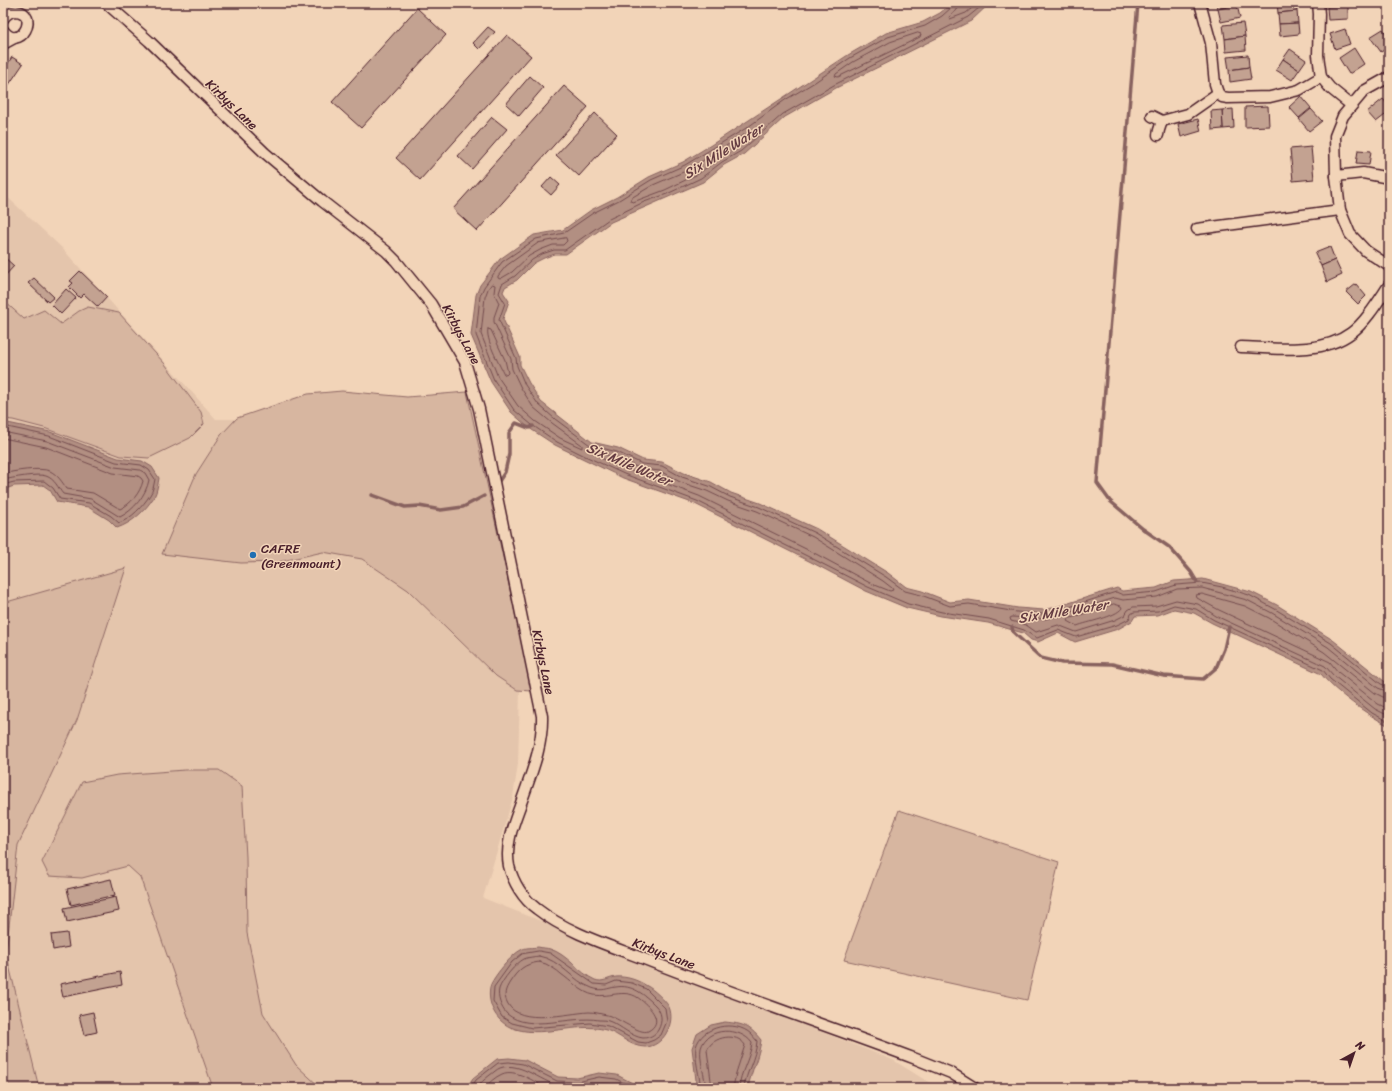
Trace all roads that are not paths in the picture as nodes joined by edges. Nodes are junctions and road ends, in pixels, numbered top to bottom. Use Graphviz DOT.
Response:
graph roads {
  1 [pos="106,3"];
  2 [pos="1200,3"];
  3 [pos="1318,3"];
  4 [pos="3,19"];
  5 [pos="3,30"];
  6 [pos="16,37"];
  7 [pos="3,44"];
  8 [pos="1389,76"];
  9 [pos="1321,77"];
  10 [pos="1218,93"];
  11 [pos="1351,105"];
  12 [pos="1152,116"];
  13 [pos="1162,121"];
  14 [pos="1158,135"];
  15 [pos="1336,176"];
  16 [pos="1389,178"];
  17 [pos="1340,210"];
  18 [pos="1197,228"];
  19 [pos="1389,266"];
  20 [pos="1389,285"];
  21 [pos="1240,347"];
  22 [pos="974,1088"];
  1 -- 22 [label="street, Kirbys Lane"];
  2 -- 10 [label="street"];
  3 -- 9 [label="street"];
  4 -- 6 [label="street"];
  5 -- 6 [label="street"];
  6 -- 7 [label="street"];
  8 -- 11 [label="street"];
  9 -- 10 [label="street"];
  9 -- 11 [label="street"];
  10 -- 13 [label="street"];
  11 -- 15 [label="street"];
  12 -- 13 [label="street"];
  13 -- 14 [label="street"];
  15 -- 16 [label="street"];
  15 -- 17 [label="street"];
  17 -- 18 [label="street"];
  17 -- 19 [label="street"];
  20 -- 21 [label="street"];
}
